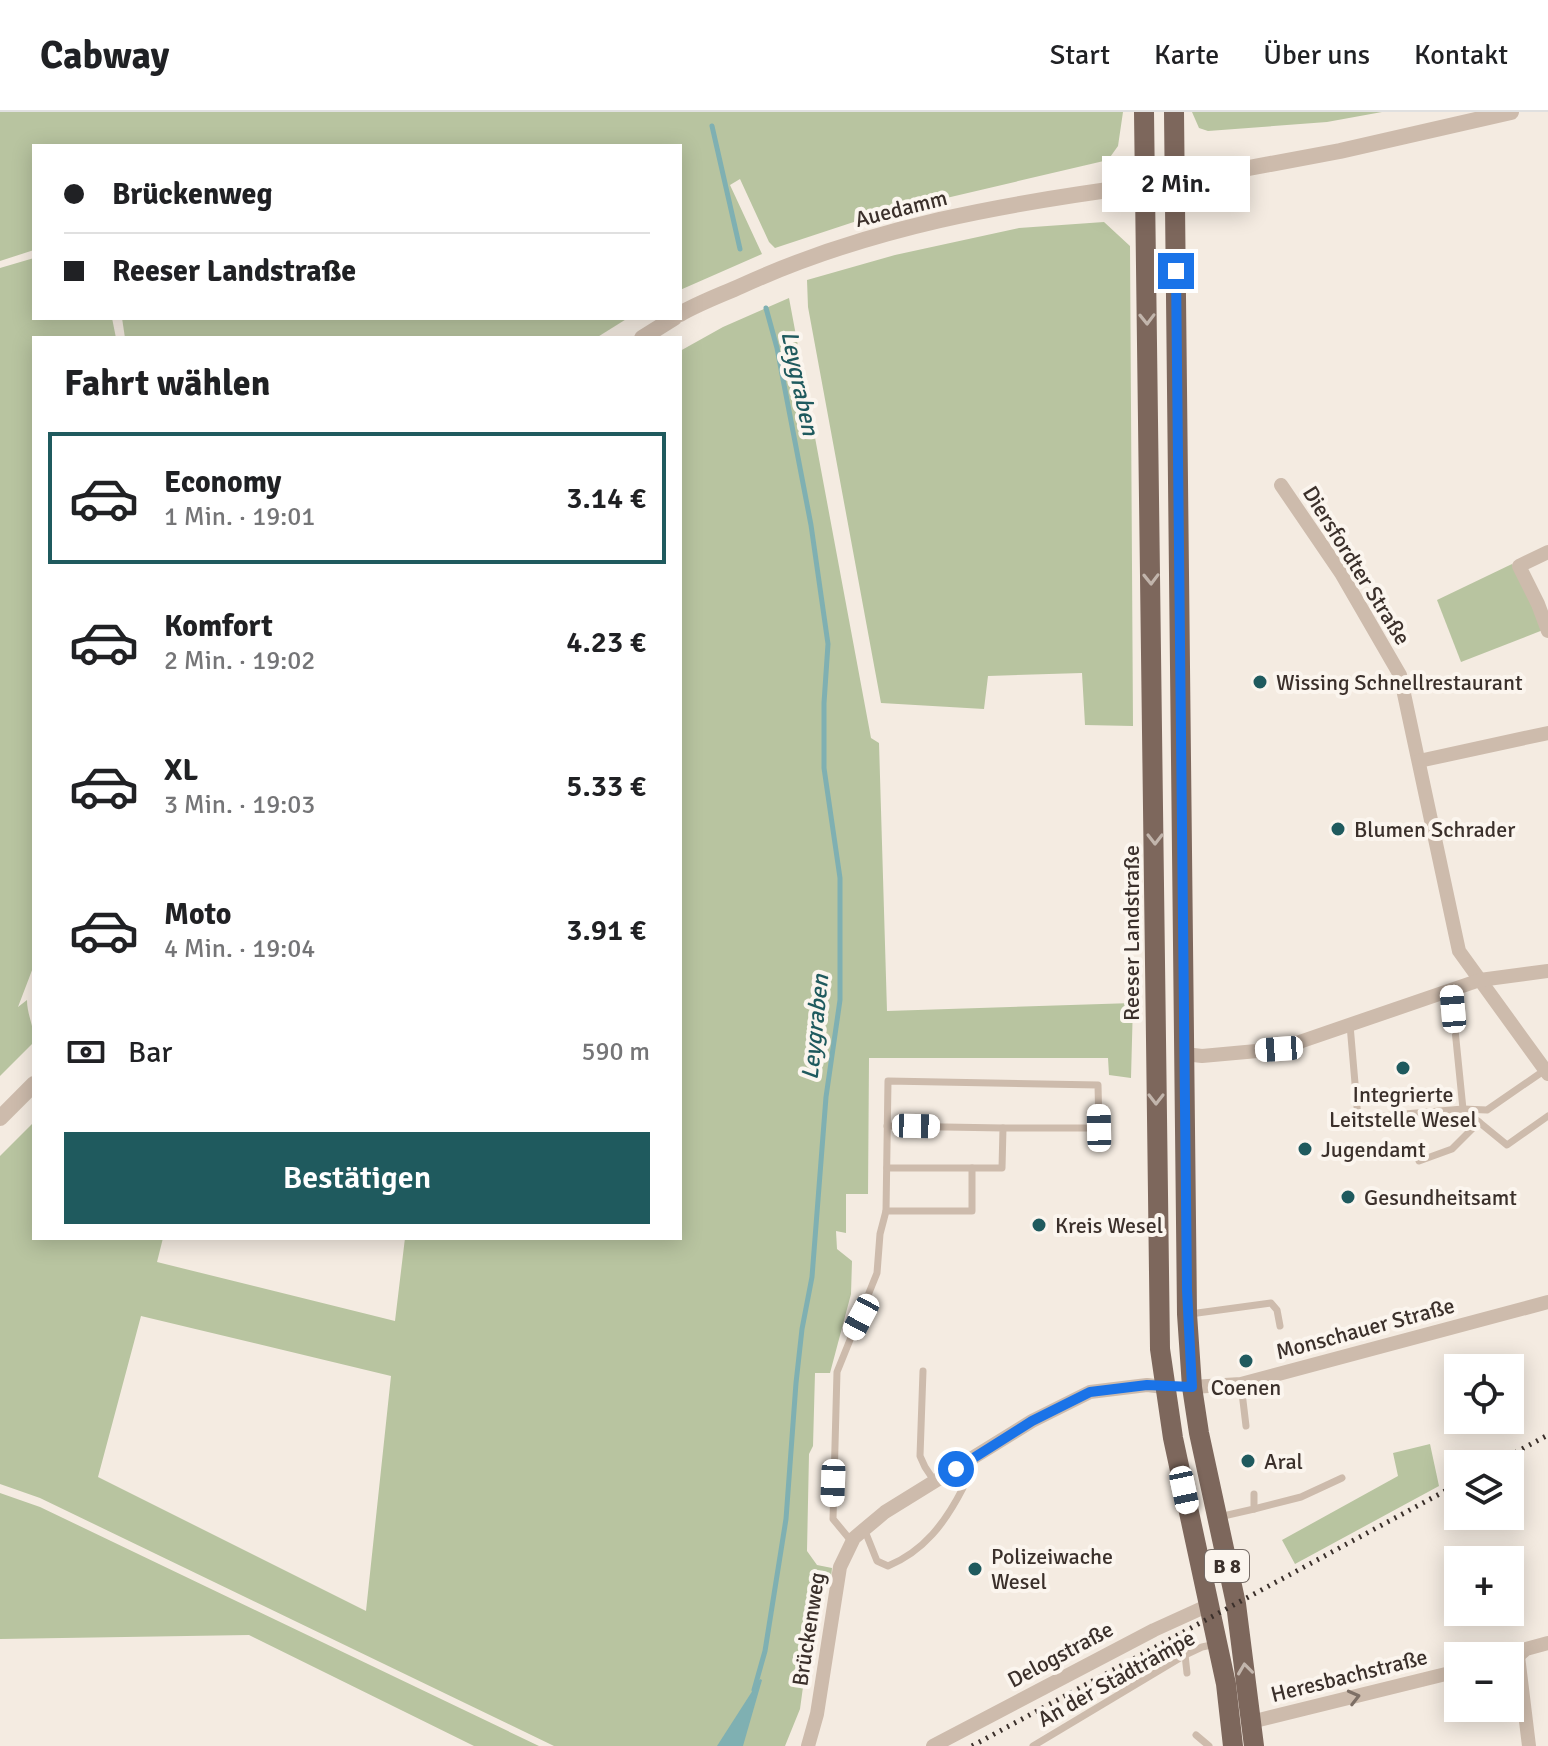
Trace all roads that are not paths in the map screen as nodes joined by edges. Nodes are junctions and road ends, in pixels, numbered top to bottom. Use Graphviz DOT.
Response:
graph roads {
  1 [pos="1144,112"];
  2 [pos="1174,112"];
  3 [pos="1511,112"];
  4 [pos="1174,182"];
  5 [pos="1145,185"];
  6 [pos="682,313"];
  7 [pos="671,320"];
  8 [pos="645,336"];
  9 [pos="1281,485"];
  10 [pos="1548,552"];
  11 [pos="1548,631"];
  12 [pos="1548,733"];
  13 [pos="1419,761"];
  14 [pos="1548,971"];
  15 [pos="1480,980"];
  16 [pos="1451,990"];
  17 [pos="1350,1025"];
  18 [pos="1185,1054"];
  19 [pos="1547,1072"];
  20 [pos="32,1086"];
  21 [pos="1463,1109"];
  22 [pos="1548,1116"];
  23 [pos="0,1118"];
  24 [pos="1479,1122"];
  25 [pos="887,1126"];
  26 [pos="1003,1128"];
  27 [pos="1419,1161"];
  28 [pos="887,1168"];
  29 [pos="972,1168"];
  30 [pos="886,1211"];
  31 [pos="1548,1302"];
  32 [pos="1187,1314"];
  33 [pos="1280,1326"];
  34 [pos="923,1371"];
  35 [pos="1241,1384"];
  36 [pos="1164,1387"];
  37 [pos="1192,1387"];
  38 [pos="1246,1426"];
  39 [pos="956,1469"];
  40 [pos="1342,1478"];
  41 [pos="935,1482"];
  42 [pos="1254,1494"];
  43 [pos="1254,1509"];
  44 [pos="1217,1518"];
  45 [pos="864,1529"];
  46 [pos="852,1542"];
  47 [pos="1233,1594"];
  48 [pos="1209,1605"];
  49 [pos="1548,1643"];
  50 [pos="1218,1644"];
  51 [pos="1524,1650"];
  52 [pos="1185,1655"];
  53 [pos="1187,1673"];
  54 [pos="1444,1674"];
  55 [pos="1524,1716"];
  56 [pos="1251,1722"];
  57 [pos="1196,1735"];
  58 [pos="808,1746"];
  59 [pos="933,1746"];
  60 [pos="1033,1746"];
  61 [pos="1209,1746"];
  62 [pos="1233,1746"];
  63 [pos="1254,1746"];
  64 [pos="1529,1746"];
  1 -- 5 [label="main road, Reeser Landstraße / B 8"];
  2 -- 4 [label="main road, B 8"];
  3 -- 4 [label="street"];
  4 -- 5 [label="main road"];
  4 -- 18 [label="main road, B 8"];
  5 -- 6 [label="street, Auedamm"];
  5 -- 36 [label="main road, Reeser Landstraße / B 8, one-way"];
  7 -- 8 [label="street"];
  9 -- 13 [label="street, Diersfordter Straße"];
  10 -- 11 [label="street"];
  12 -- 13 [label="street"];
  13 -- 15 [label="street, Diersfordter Straße"];
  14 -- 15 [label="street"];
  15 -- 16 [label="street"];
  15 -- 19 [label="street, Diersfordter Straße"];
  16 -- 17 [label="street"];
  16 -- 21 [label="lane"];
  17 -- 18 [label="street"];
  17 -- 21 [label="lane"];
  18 -- 32 [label="main road, B 8"];
  19 -- 21 [label="lane"];
  20 -- 23 [label="street"];
  21 -- 24 [label="lane"];
  22 -- 24 [label="lane"];
  24 -- 27 [label="lane"];
  25 -- 26 [label="lane"];
  25 -- 26 [label="lane"];
  25 -- 28 [label="lane"];
  26 -- 29 [label="lane"];
  28 -- 29 [label="lane"];
  28 -- 30 [label="lane"];
  29 -- 30 [label="lane"];
  30 -- 46 [label="lane"];
  31 -- 35 [label="street, Monschauer Straße"];
  32 -- 33 [label="lane"];
  32 -- 37 [label="main road, B 8"];
  34 -- 41 [label="lane"];
  35 -- 37 [label="street, Monschauer Straße"];
  35 -- 38 [label="lane"];
  36 -- 37 [label="main road"];
  36 -- 39 [label="street, Brückenweg"];
  36 -- 48 [label="main road, Reeser Landstraße / B 8"];
  37 -- 44 [label="main road, B 8"];
  39 -- 41 [label="street, Brückenweg"];
  39 -- 45 [label="lane"];
  40 -- 43 [label="lane"];
  41 -- 45 [label="street, Brückenweg"];
  42 -- 43 [label="lane"];
  43 -- 44 [label="lane"];
  44 -- 47 [label="main road, B 8"];
  45 -- 46 [label="street, Brückenweg"];
  46 -- 58 [label="street, Brückenweg"];
  47 -- 48 [label="main road"];
  56 -- 47 [label="main road, B 8, one-way"];
  48 -- 50 [label="main road, Reeser Landstraße / B 8"];
  48 -- 59 [label="street, Delogstraße"];
  49 -- 51 [label="street"];
  50 -- 52 [label="lane, An der Stadtrampe"];
  50 -- 62 [label="main road, Reeser Landstraße / B 8"];
  52 -- 53 [label="lane"];
  52 -- 60 [label="lane, An der Stadtrampe"];
  56 -- 54 [label="street, Heresbachstraße, one-way"];
  55 -- 64 [label="street"];
  56 -- 63 [label="main road, B 8"];
  57 -- 61 [label="lane"];
}
